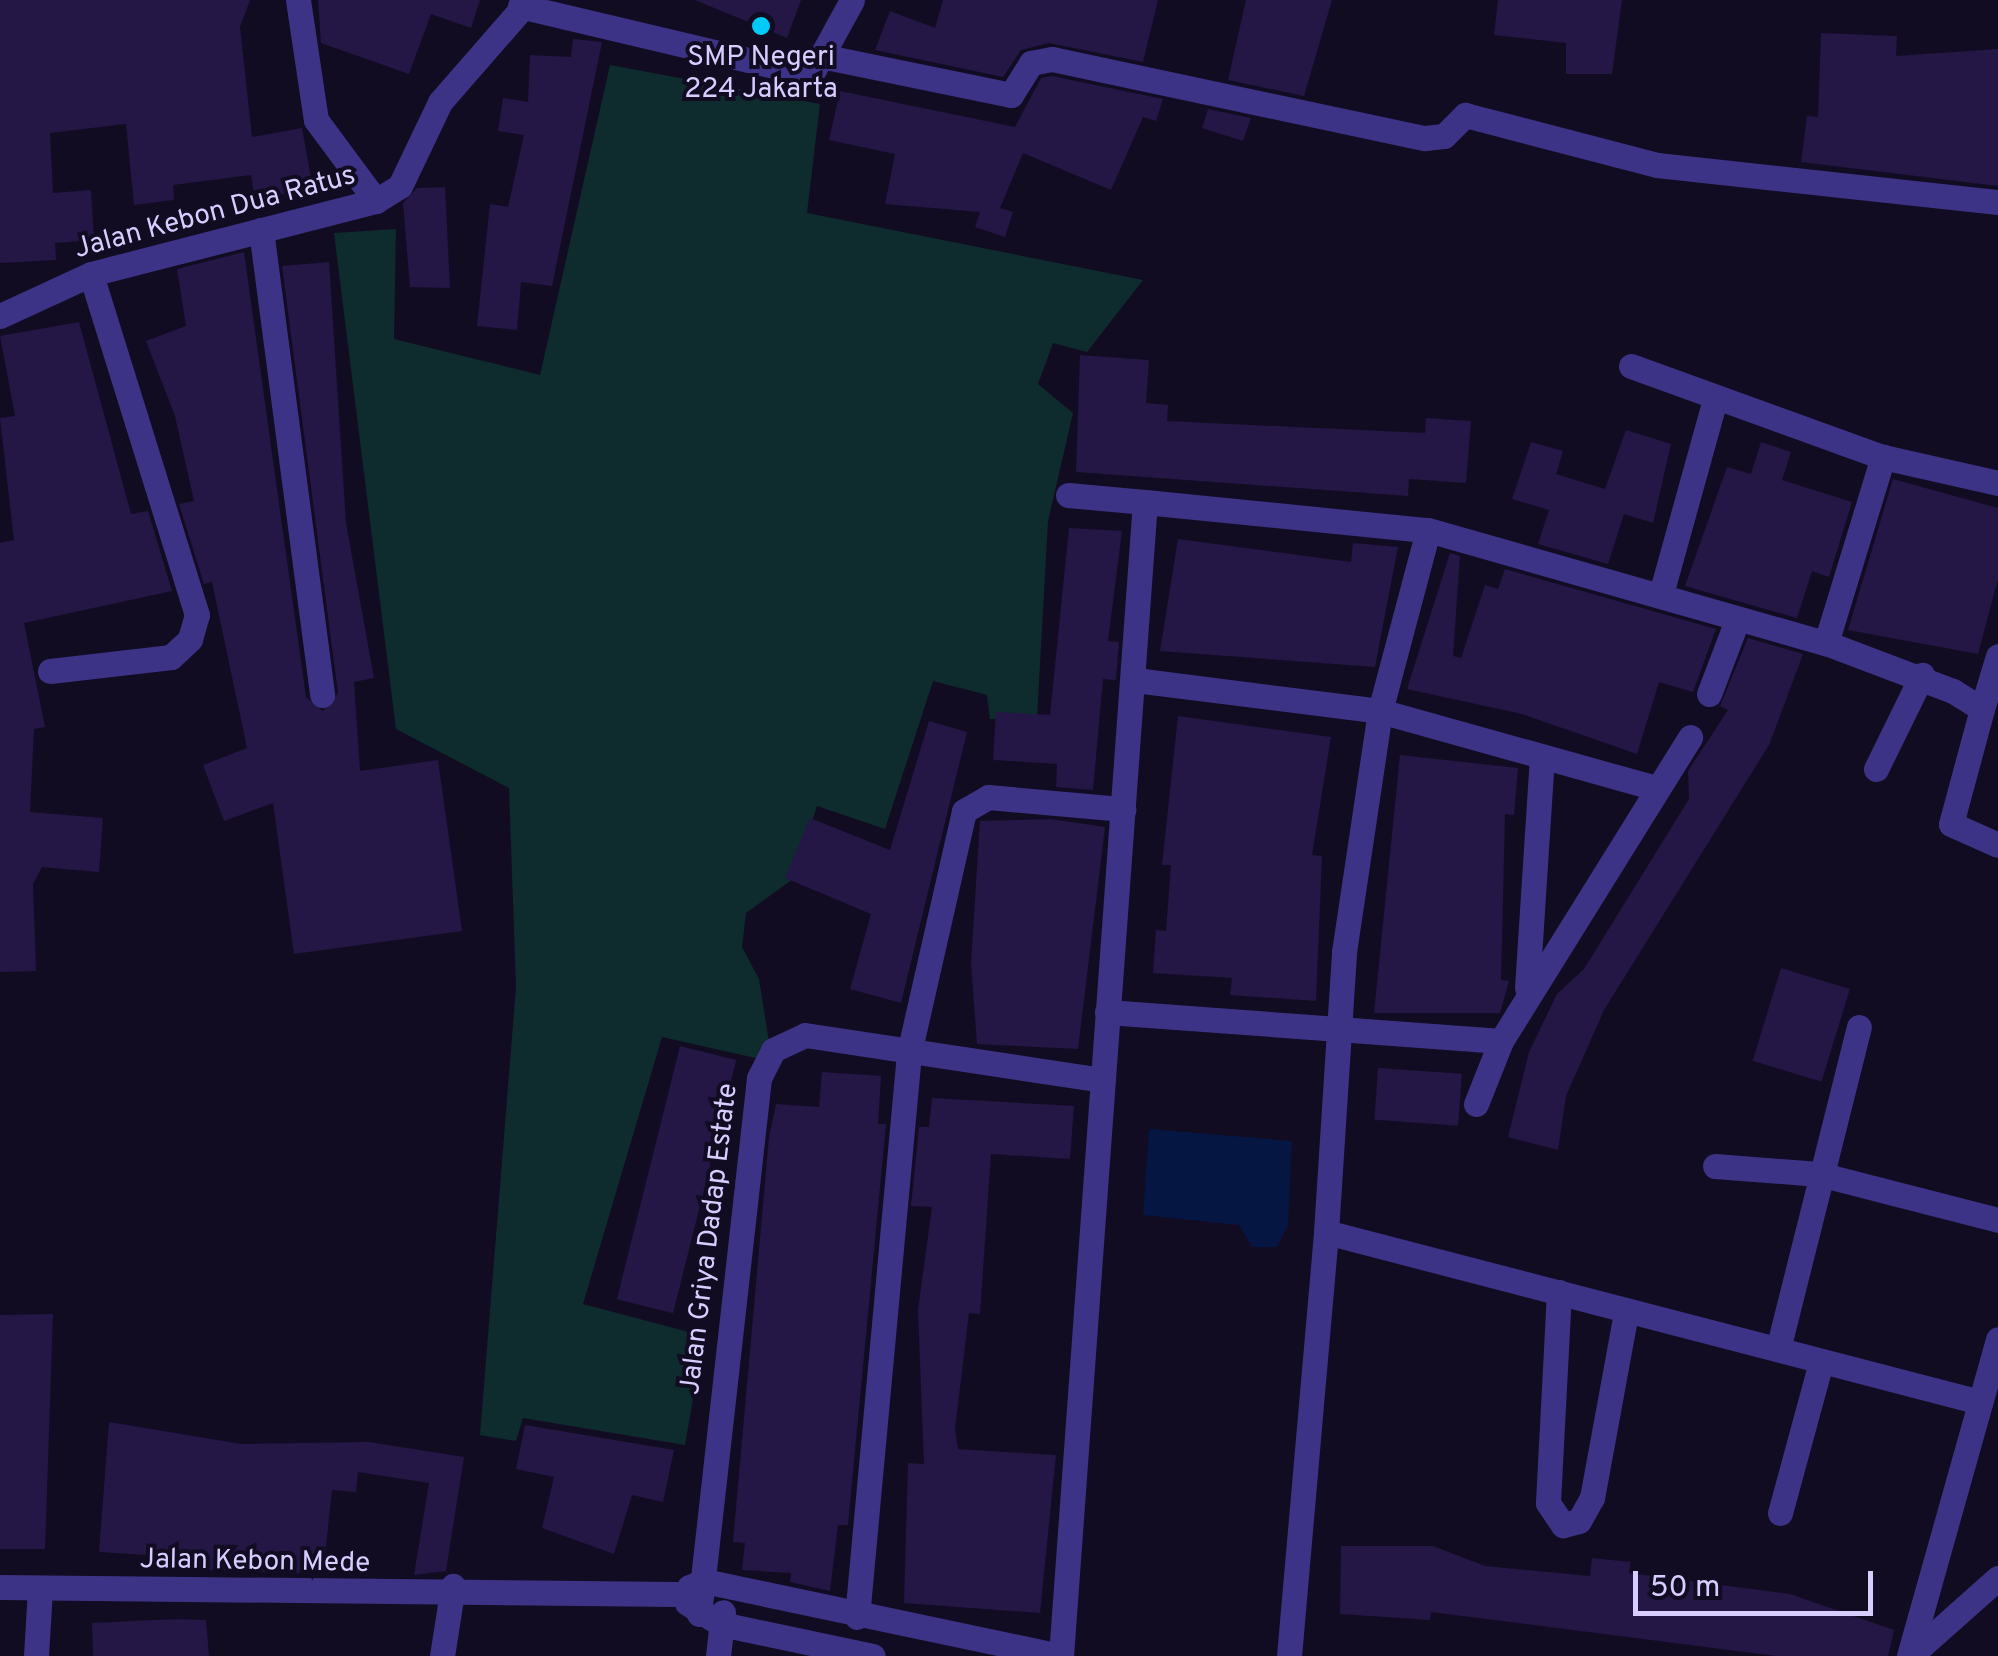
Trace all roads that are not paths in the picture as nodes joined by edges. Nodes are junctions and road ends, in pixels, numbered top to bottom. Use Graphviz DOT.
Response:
graph roads {
  1 [pos="298,0"];
  2 [pos="852,0"];
  3 [pos="524,3"];
  4 [pos="826,56"];
  5 [pos="376,200"];
  6 [pos="1998,202"];
  7 [pos="261,230"];
  8 [pos="90,274"];
  9 [pos="0,316"];
  10 [pos="1631,366"];
  11 [pos="1715,399"];
  12 [pos="1883,457"];
  13 [pos="1998,483"];
  14 [pos="1068,495"];
  15 [pos="1146,502"];
  16 [pos="1428,530"];
  17 [pos="1661,594"];
  18 [pos="1736,623"];
  19 [pos="1826,642"];
  20 [pos="1998,656"];
  21 [pos="50,671"];
  22 [pos="1922,675"];
  23 [pos="1134,680"];
  24 [pos="1709,694"];
  25 [pos="322,696"];
  26 [pos="1982,708"];
  27 [pos="1380,712"];
  28 [pos="1690,738"];
  29 [pos="1542,758"];
  30 [pos="1876,768"];
  31 [pos="1655,788"];
  32 [pos="1124,808"];
  33 [pos="1998,845"];
  34 [pos="1526,992"];
  35 [pos="1107,1012"];
  36 [pos="1336,1026"];
  37 [pos="1859,1027"];
  38 [pos="1502,1041"];
  39 [pos="909,1053"];
  40 [pos="1103,1080"];
  41 [pos="1476,1104"];
  42 [pos="1715,1166"];
  43 [pos="1819,1174"];
  44 [pos="1998,1220"];
  45 [pos="1326,1232"];
  46 [pos="1559,1292"];
  47 [pos="1626,1312"];
  48 [pos="1998,1339"];
  49 [pos="1778,1349"];
  50 [pos="1822,1362"];
  51 [pos="1980,1402"];
  52 [pos="1780,1513"];
  53 [pos="715,1584"];
  54 [pos="453,1586"];
  55 [pos="1995,1586"];
  56 [pos="0,1587"];
  57 [pos="40,1588"];
  58 [pos="676,1594"];
  59 [pos="857,1617"];
  60 [pos="710,1619"];
  61 [pos="36,1656"];
  62 [pos="442,1656"];
  63 [pos="718,1656"];
  64 [pos="873,1656"];
  65 [pos="1061,1656"];
  66 [pos="1289,1656"];
  67 [pos="1910,1656"];
  1 -- 5 [label="street"];
  2 -- 4 [label="street"];
  3 -- 4 [label="street"];
  3 -- 5 [label="street, Jalan Kebon Dua Ratus"];
  4 -- 6 [label="street"];
  5 -- 7 [label="street, Jalan Kebon Dua Ratus"];
  7 -- 8 [label="street, Jalan Kebon Dua Ratus"];
  7 -- 25 [label="street"];
  8 -- 9 [label="street, Jalan Kebon Dua Ratus"];
  8 -- 21 [label="street"];
  10 -- 11 [label="street"];
  11 -- 12 [label="street"];
  11 -- 17 [label="street"];
  12 -- 13 [label="street"];
  12 -- 19 [label="street"];
  14 -- 15 [label="street"];
  15 -- 16 [label="street"];
  15 -- 23 [label="street"];
  16 -- 17 [label="street"];
  16 -- 27 [label="street"];
  17 -- 18 [label="street"];
  18 -- 19 [label="street"];
  18 -- 24 [label="street"];
  19 -- 22 [label="street"];
  20 -- 26 [label="street"];
  22 -- 26 [label="street"];
  22 -- 30 [label="street"];
  23 -- 27 [label="street"];
  23 -- 32 [label="street"];
  26 -- 33 [label="street"];
  27 -- 29 [label="street"];
  27 -- 36 [label="street"];
  28 -- 31 [label="street"];
  29 -- 31 [label="street"];
  29 -- 34 [label="street"];
  31 -- 34 [label="street"];
  32 -- 35 [label="street"];
  32 -- 39 [label="street"];
  34 -- 38 [label="street"];
  35 -- 36 [label="street"];
  35 -- 40 [label="street"];
  36 -- 38 [label="street"];
  36 -- 45 [label="street"];
  37 -- 43 [label="street"];
  38 -- 41 [label="street"];
  39 -- 40 [label="street, Jalan Griya Dadap Estate"];
  39 -- 53 [label="street, Jalan Griya Dadap Estate"];
  39 -- 59 [label="street"];
  40 -- 65 [label="street"];
  42 -- 43 [label="street"];
  43 -- 44 [label="street"];
  43 -- 49 [label="street"];
  45 -- 46 [label="street"];
  45 -- 66 [label="street"];
  46 -- 47 [label="street"];
  46 -- 47 [label="street"];
  47 -- 49 [label="street"];
  48 -- 51 [label="street"];
  49 -- 50 [label="street"];
  50 -- 51 [label="street"];
  50 -- 52 [label="street"];
  51 -- 67 [label="street"];
  53 -- 58 [label="street"];
  53 -- 59 [label="street"];
  53 -- 60 [label="street, Jalan Griya Dadap Estate"];
  54 -- 57 [label="street, Jalan Kebon Mede"];
  54 -- 58 [label="street, Jalan Kebon Mede"];
  54 -- 62 [label="street"];
  55 -- 67 [label="street"];
  56 -- 57 [label="street, Jalan Kebon Mede"];
  57 -- 61 [label="street"];
  58 -- 60 [label="street"];
  59 -- 65 [label="street"];
  60 -- 63 [label="street, Jalan Griya Dadap Estate"];
  60 -- 64 [label="street"];
}
